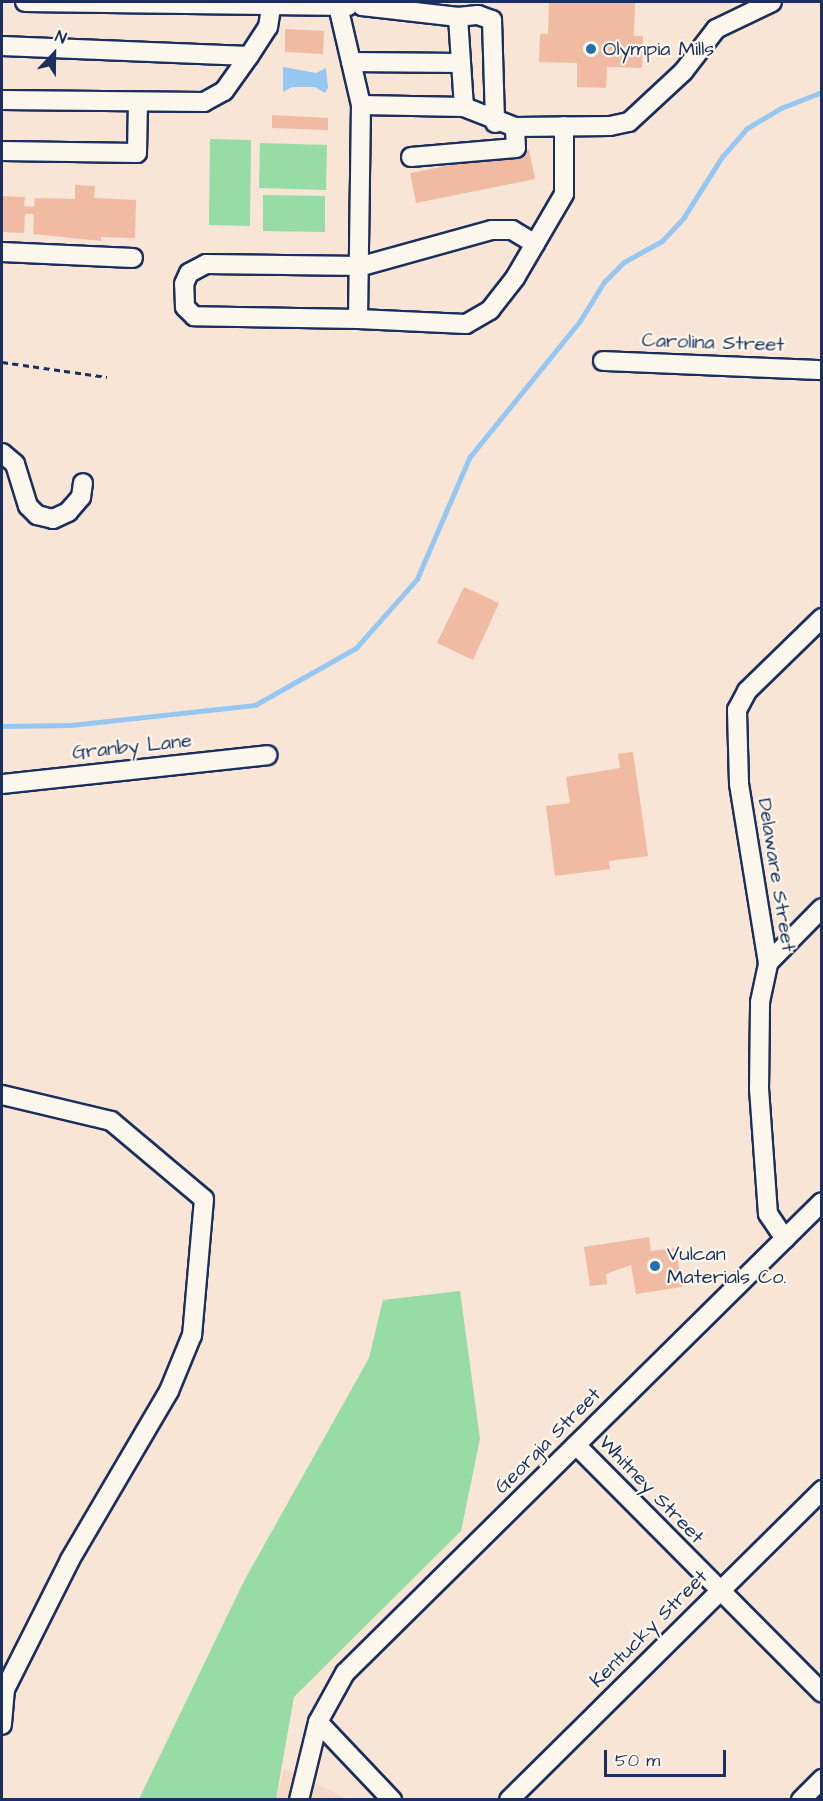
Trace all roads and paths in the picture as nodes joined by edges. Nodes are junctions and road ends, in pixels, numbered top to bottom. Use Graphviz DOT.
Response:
graph roads {
  1 [pos="25,2"];
  2 [pos="772,2"];
  3 [pos="272,3"];
  4 [pos="362,4"];
  5 [pos="338,6"];
  6 [pos="458,17"];
  7 [pos="2,46"];
  8 [pos="249,56"];
  9 [pos="351,62"];
  10 [pos="461,63"];
  11 [pos="2,100"];
  12 [pos="138,102"];
  13 [pos="361,105"];
  14 [pos="464,107"];
  15 [pos="495,123"];
  16 [pos="564,126"];
  17 [pos="515,127"];
  18 [pos="2,151"];
  19 [pos="411,156"];
  20 [pos="535,244"];
  21 [pos="2,252"];
  22 [pos="133,258"];
  23 [pos="362,266"];
  24 [pos="358,319"];
  25 [pos="2,362"];
  26 [pos="603,362"];
  27 [pos="822,370"];
  28 [pos="107,377"];
  29 [pos="2,453"];
  30 [pos="83,483"];
  31 [pos="822,618"];
  32 [pos="267,755"];
  33 [pos="2,784"];
  34 [pos="822,908"];
  35 [pos="768,963"];
  36 [pos="2,1095"];
  37 [pos="822,1202"];
  38 [pos="784,1239"];
  39 [pos="576,1445"];
  40 [pos="822,1490"];
  41 [pos="719,1592"];
  42 [pos="822,1693"];
  43 [pos="318,1722"];
  44 [pos="2,1725"];
  45 [pos="822,1779"];
  46 [pos="299,1800"];
  47 [pos="392,1800"];
  48 [pos="509,1800"];
  49 [pos="801,1800"];
  1 -- 3 [label="street"];
  2 -- 16 [label="street"];
  3 -- 5 [label="street"];
  3 -- 8 [label="street"];
  4 -- 5 [label="street"];
  4 -- 6 [label="street"];
  5 -- 9 [label="street"];
  6 -- 10 [label="street"];
  6 -- 15 [label="street"];
  7 -- 8 [label="street"];
  8 -- 12 [label="street"];
  9 -- 10 [label="street"];
  9 -- 13 [label="street"];
  10 -- 14 [label="street"];
  11 -- 12 [label="street"];
  12 -- 18 [label="street"];
  13 -- 14 [label="street"];
  13 -- 23 [label="street"];
  14 -- 15 [label="street"];
  15 -- 17 [label="street"];
  16 -- 17 [label="street"];
  16 -- 20 [label="street"];
  17 -- 19 [label="street"];
  20 -- 23 [label="street"];
  20 -- 24 [label="street"];
  21 -- 22 [label="street"];
  23 -- 24 [label="street"];
  23 -- 24 [label="street"];
  25 -- 28 [label="path"];
  26 -- 27 [label="street, Carolina Street"];
  29 -- 30 [label="street"];
  31 -- 35 [label="street, Delaware Street"];
  32 -- 33 [label="street, Granby Lane"];
  34 -- 35 [label="street"];
  35 -- 38 [label="street, Delaware Street"];
  36 -- 44 [label="street"];
  37 -- 38 [label="street, Georgia Street"];
  38 -- 39 [label="street, Georgia Street"];
  39 -- 41 [label="street, Whitney Street"];
  39 -- 43 [label="street, Georgia Street"];
  40 -- 41 [label="street, Kentucky Street"];
  41 -- 42 [label="street, Whitney Street"];
  41 -- 48 [label="street, Kentucky Street"];
  43 -- 46 [label="street, Georgia Street"];
  43 -- 47 [label="street"];
  45 -- 49 [label="street"];
}
